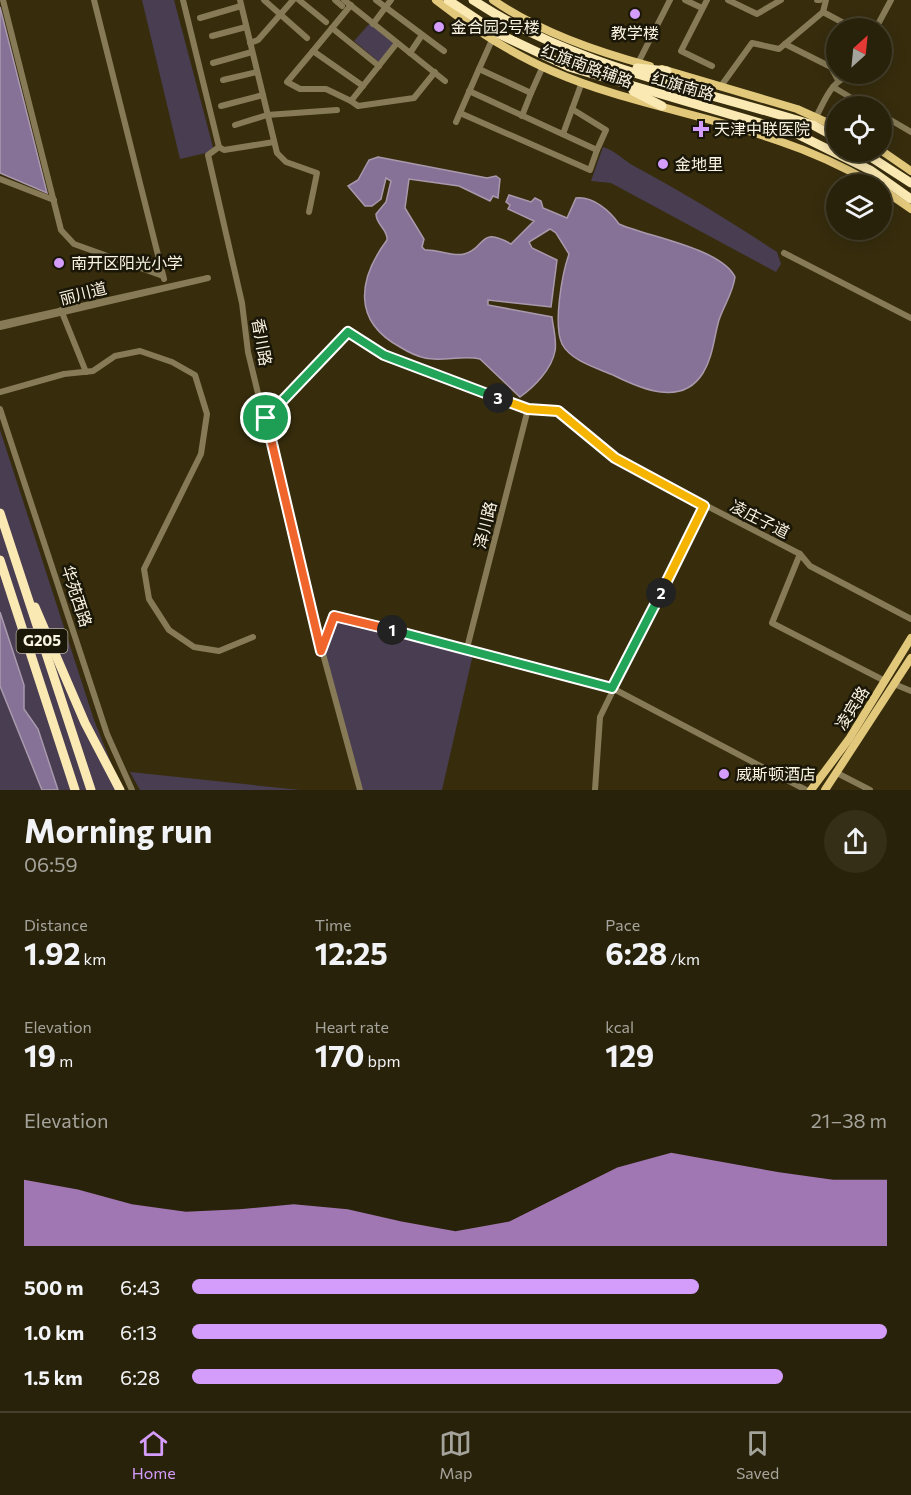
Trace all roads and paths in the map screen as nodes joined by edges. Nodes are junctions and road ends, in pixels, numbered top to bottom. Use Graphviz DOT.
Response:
graph roads {
  1 [pos="3,0"];
  2 [pos="94,0"];
  3 [pos="183,0"];
  4 [pos="264,0"];
  5 [pos="293,0"];
  6 [pos="299,0"];
  7 [pos="335,0"];
  8 [pos="376,0"];
  9 [pos="392,0"];
  10 [pos="436,0"];
  11 [pos="448,0"];
  12 [pos="473,0"];
  13 [pos="493,0"];
  14 [pos="670,0"];
  15 [pos="685,0"];
  16 [pos="707,0"];
  17 [pos="728,0"];
  18 [pos="781,0"];
  19 [pos="826,0"];
  20 [pos="891,0"];
  21 [pos="241,3"];
  22 [pos="343,3"];
  23 [pos="351,5"];
  24 [pos="385,8"];
  25 [pos="702,8"];
  26 [pos="823,12"];
  27 [pos="280,15"];
  28 [pos="200,18"];
  29 [pos="834,18"];
  30 [pos="881,18"];
  31 [pos="326,22"];
  32 [pos="373,24"];
  33 [pos="246,27"];
  34 [pos="332,28"];
  35 [pos="422,35"];
  36 [pos="212,36"];
  37 [pos="308,38"];
  38 [pos="492,40"];
  39 [pos="250,43"];
  40 [pos="397,43"];
  41 [pos="785,44"];
  42 [pos="313,51"];
  43 [pos="444,51"];
  44 [pos="252,52"];
  45 [pos="410,53"];
  46 [pos="213,63"];
  47 [pos="638,63"];
  48 [pos="826,64"];
  49 [pos="379,66"];
  50 [pos="543,66"];
  51 [pos="712,66"];
  52 [pos="619,67"];
  53 [pos="479,69"];
  54 [pos="667,70"];
  55 [pos="257,72"];
  56 [pos="435,72"];
  57 [pos="223,80"];
  58 [pos="445,81"];
  59 [pos="612,81"];
  60 [pos="582,82"];
  61 [pos="835,84"];
  62 [pos="363,86"];
  63 [pos="721,86"];
  64 [pos="469,91"];
  65 [pos="531,93"];
  66 [pos="263,95"];
  67 [pos="851,96"];
  68 [pos="351,101"];
  69 [pos="221,106"];
  70 [pos="662,106"];
  71 [pos="572,109"];
  72 [pos="337,110"];
  73 [pos="460,113"];
  74 [pos="267,115"];
  75 [pos="522,116"];
  76 [pos="816,117"];
  77 [pos="892,121"];
  78 [pos="456,122"];
  79 [pos="826,122"];
  80 [pos="235,125"];
  81 [pos="826,132"];
  82 [pos="911,132"];
  83 [pos="563,134"];
  84 [pos="274,142"];
  85 [pos="219,147"];
  86 [pos="597,150"];
  87 [pos="892,158"];
  88 [pos="878,162"];
  89 [pos="911,171"];
  90 [pos="856,174"];
  91 [pos="0,179"];
  92 [pos="911,183"];
  93 [pos="892,196"];
  94 [pos="911,199"];
  95 [pos="54,200"];
  96 [pos="911,209"];
  97 [pos="309,212"];
  98 [pos="784,253"];
  99 [pos="163,276"];
  100 [pos="207,277"];
  101 [pos="165,286"];
  102 [pos="62,311"];
  103 [pos="911,318"];
  104 [pos="0,326"];
  105 [pos="86,372"];
  106 [pos="0,392"];
  107 [pos="0,409"];
  108 [pos="528,409"];
  109 [pos="0,417"];
  110 [pos="266,418"];
  111 [pos="704,506"];
  112 [pos="0,513"];
  113 [pos="800,554"];
  114 [pos="0,560"];
  115 [pos="27,593"];
  116 [pos="911,619"];
  117 [pos="253,637"];
  118 [pos="911,638"];
  119 [pos="467,648"];
  120 [pos="321,651"];
  121 [pos="911,658"];
  122 [pos="885,681"];
  123 [pos="894,684"];
  124 [pos="612,688"];
  125 [pos="911,691"];
  126 [pos="837,773"];
  127 [pos="75,790"];
  128 [pos="91,790"];
  129 [pos="120,790"];
  130 [pos="130,790"];
  131 [pos="360,790"];
  132 [pos="595,790"];
  133 [pos="806,790"];
  134 [pos="811,790"];
  135 [pos="825,790"];
  136 [pos="870,790"];
  1 -- 95 [label="street"];
  2 -- 99 [label="street"];
  3 -- 85 [label="street"];
  4 -- 27 [label="street"];
  5 -- 27 [label="street"];
  6 -- 31 [label="street"];
  7 -- 22 [label="street"];
  8 -- 24 [label="street"];
  9 -- 24 [label="street"];
  10 -- 38 [label="main road, 红旗南路辅路"];
  11 -- 59 [label="highway, 红旗南路"];
  12 -- 52 [label="highway, 红旗南路"];
  13 -- 47 [label="main road, 红旗南路辅路"];
  14 -- 47 [label="street"];
  15 -- 25 [label="street"];
  16 -- 25 [label="street"];
  17 -- 18 [label="street"];
  19 -- 26 [label="street"];
  20 -- 30 [label="street"];
  21 -- 28 [label="street"];
  21 -- 33 [label="street"];
  22 -- 23 [label="street"];
  23 -- 32 [label="street"];
  23 -- 34 [label="street"];
  24 -- 32 [label="street"];
  24 -- 35 [label="street"];
  25 -- 51 [label="street"];
  26 -- 29 [label="street"];
  26 -- 41 [label="street"];
  27 -- 37 [label="street"];
  27 -- 39 [label="street"];
  32 -- 40 [label="street"];
  33 -- 36 [label="street"];
  33 -- 39 [label="street"];
  34 -- 42 [label="street"];
  34 -- 49 [label="street"];
  35 -- 43 [label="street"];
  35 -- 45 [label="street"];
  38 -- 50 [label="main road, 红旗南路辅路"];
  38 -- 53 [label="street"];
  39 -- 44 [label="street"];
  40 -- 45 [label="street"];
  40 -- 49 [label="street"];
  41 -- 48 [label="street"];
  41 -- 63 [label="street"];
  42 -- 62 [label="street"];
  42 -- 68 [label="street"];
  44 -- 46 [label="street"];
  44 -- 55 [label="street"];
  45 -- 56 [label="street"];
  47 -- 54 [label="main road, 红旗南路辅路"];
  49 -- 62 [label="street"];
  50 -- 60 [label="main road, 红旗南路辅路"];
  50 -- 65 [label="street"];
  52 -- 54 [label="highway"];
  52 -- 81 [label="highway, 红旗南路"];
  53 -- 64 [label="street"];
  53 -- 65 [label="street"];
  54 -- 63 [label="main road, 红旗南路辅路"];
  55 -- 57 [label="street"];
  55 -- 66 [label="street"];
  56 -- 58 [label="street"];
  56 -- 68 [label="street"];
  59 -- 70 [label="highway"];
  59 -- 94 [label="highway, 红旗南路"];
  60 -- 70 [label="main road, 红旗南路辅路"];
  60 -- 71 [label="street"];
  61 -- 67 [label="street"];
  61 -- 76 [label="street"];
  62 -- 68 [label="street"];
  63 -- 76 [label="main road, 红旗南路辅路"];
  64 -- 73 [label="street"];
  64 -- 75 [label="street"];
  65 -- 75 [label="street"];
  66 -- 69 [label="street"];
  66 -- 74 [label="street"];
  70 -- 90 [label="main road, 红旗南路辅路"];
  71 -- 83 [label="street"];
  71 -- 86 [label="street"];
  72 -- 74 [label="street"];
  73 -- 78 [label="street"];
  73 -- 86 [label="street"];
  74 -- 80 [label="street"];
  74 -- 84 [label="street"];
  75 -- 83 [label="street"];
  76 -- 79 [label="main road, 红旗南路辅路"];
  77 -- 82 [label="street"];
  83 -- 86 [label="street"];
  84 -- 85 [label="street"];
  84 -- 97 [label="street"];
  85 -- 110 [label="street, 香川路"];
  87 -- 89 [label="main road"];
  88 -- 92 [label="highway"];
  91 -- 95 [label="street"];
  93 -- 96 [label="main road"];
  95 -- 99 [label="street"];
  98 -- 103 [label="street"];
  99 -- 101 [label="street"];
  100 -- 101 [label="street, 丽川道"];
  101 -- 102 [label="street, 丽川道"];
  102 -- 104 [label="street, 丽川道"];
  102 -- 105 [label="street"];
  105 -- 106 [label="street"];
  105 -- 117 [label="street"];
  107 -- 130 [label="street, 华苑西路"];
  108 -- 110 [label="street, 凌庄子道"];
  108 -- 111 [label="street, 凌庄子道"];
  108 -- 119 [label="street, 泽川路"];
  109 -- 130 [label="street, 华苑西路"];
  110 -- 120 [label="street, 香川路"];
  111 -- 113 [label="street, 凌庄子道"];
  111 -- 124 [label="street"];
  112 -- 115 [label="highway, G205"];
  113 -- 116 [label="street"];
  113 -- 122 [label="street, 凌庄子道"];
  114 -- 127 [label="highway, G205"];
  115 -- 128 [label="highway, G205"];
  115 -- 129 [label="highway"];
  118 -- 122 [label="main road, 凌宾路"];
  119 -- 120 [label="street"];
  119 -- 124 [label="street"];
  120 -- 131 [label="street, 香川路"];
  121 -- 123 [label="main road, 凌宾路"];
  122 -- 134 [label="main road, 凌宾路"];
  123 -- 125 [label="street"];
  123 -- 126 [label="main road, 凌宾路"];
  124 -- 132 [label="street"];
  124 -- 133 [label="street"];
  126 -- 135 [label="main road, 凌宾路"];
  126 -- 136 [label="street"];
}
